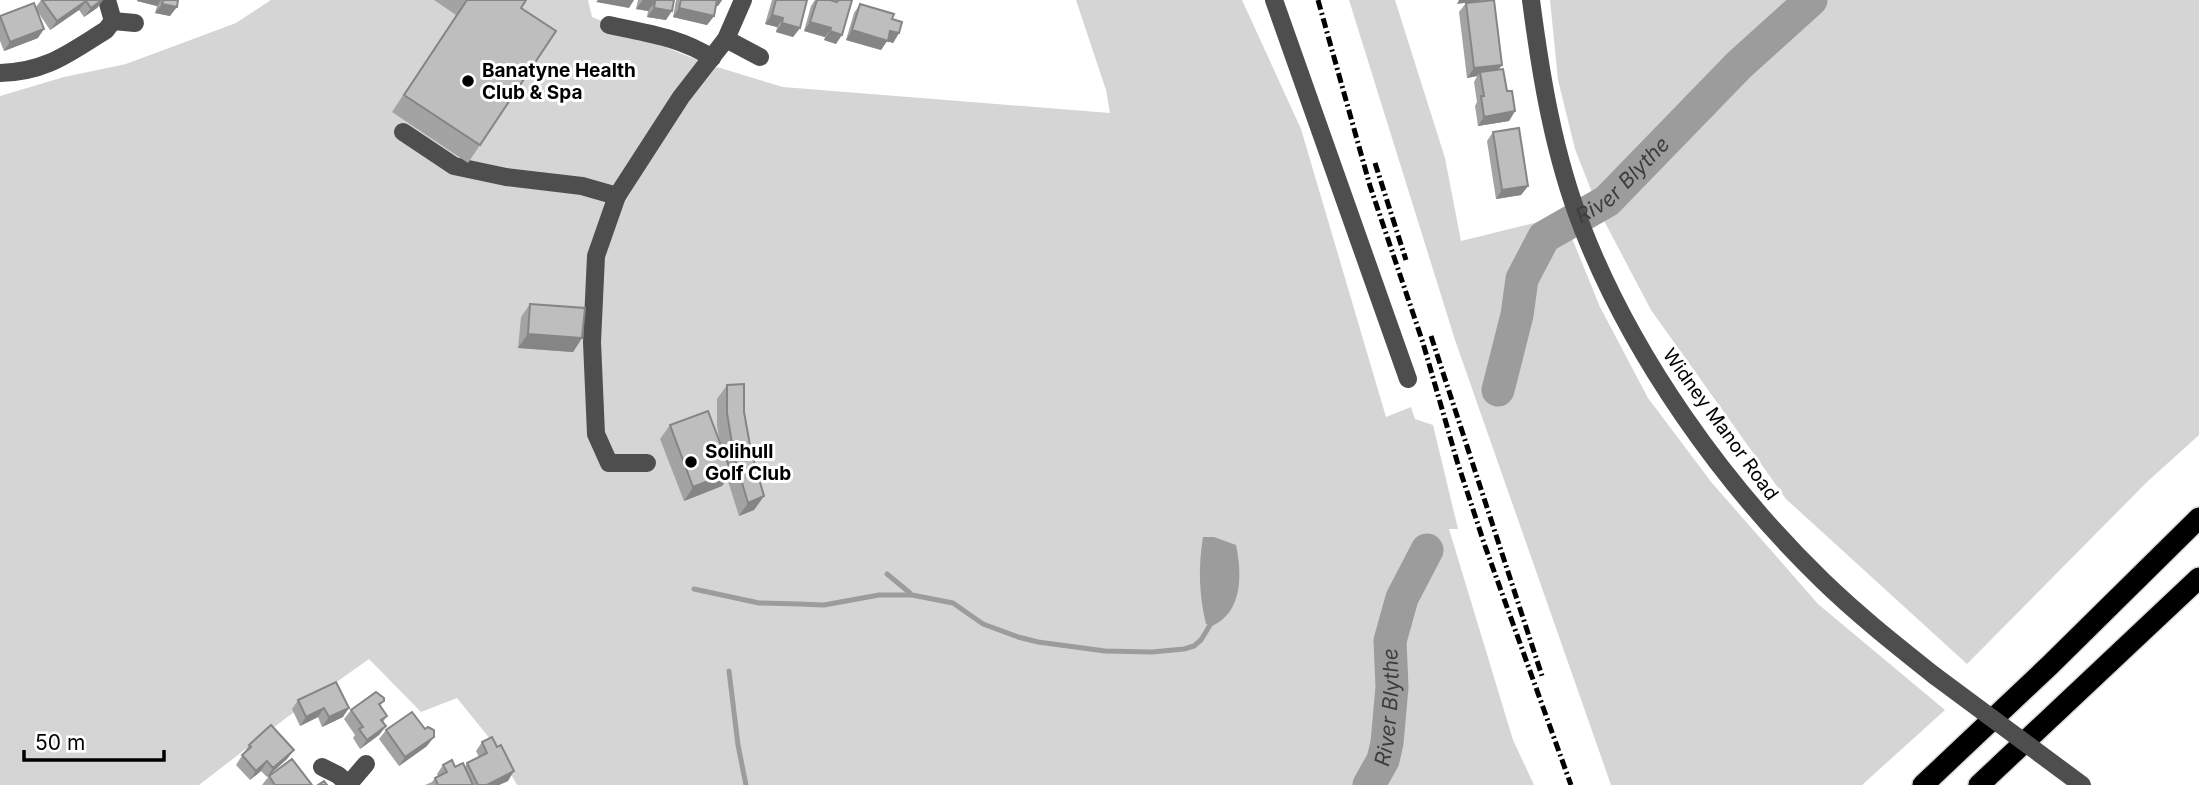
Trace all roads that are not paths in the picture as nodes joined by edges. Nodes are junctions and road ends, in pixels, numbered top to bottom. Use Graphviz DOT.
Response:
graph roads {
  1 [pos="107,0"];
  2 [pos="743,0"];
  3 [pos="1274,0"];
  4 [pos="1531,0"];
  5 [pos="113,21"];
  6 [pos="135,23"];
  7 [pos="609,25"];
  8 [pos="726,39"];
  9 [pos="760,57"];
  10 [pos="709,61"];
  11 [pos="0,74"];
  12 [pos="403,132"];
  13 [pos="617,196"];
  14 [pos="1408,379"];
  15 [pos="647,463"];
  16 [pos="2199,518"];
  17 [pos="2199,578"];
  18 [pos="366,764"];
  19 [pos="322,766"];
  20 [pos="349,785"];
  21 [pos="1923,785"];
  22 [pos="1979,785"];
  23 [pos="2082,785"];
  1 -- 5 [label="street"];
  2 -- 8 [label="street"];
  3 -- 14 [label="street"];
  4 -- 23 [label="street, Widney Manor Road, bridge"];
  5 -- 6 [label="street"];
  5 -- 11 [label="street"];
  7 -- 10 [label="street"];
  8 -- 9 [label="street"];
  8 -- 10 [label="street"];
  10 -- 13 [label="street"];
  12 -- 13 [label="street"];
  13 -- 15 [label="street"];
  16 -- 21 [label="highway"];
  17 -- 22 [label="highway"];
  18 -- 20 [label="street"];
  19 -- 20 [label="street"];
}
